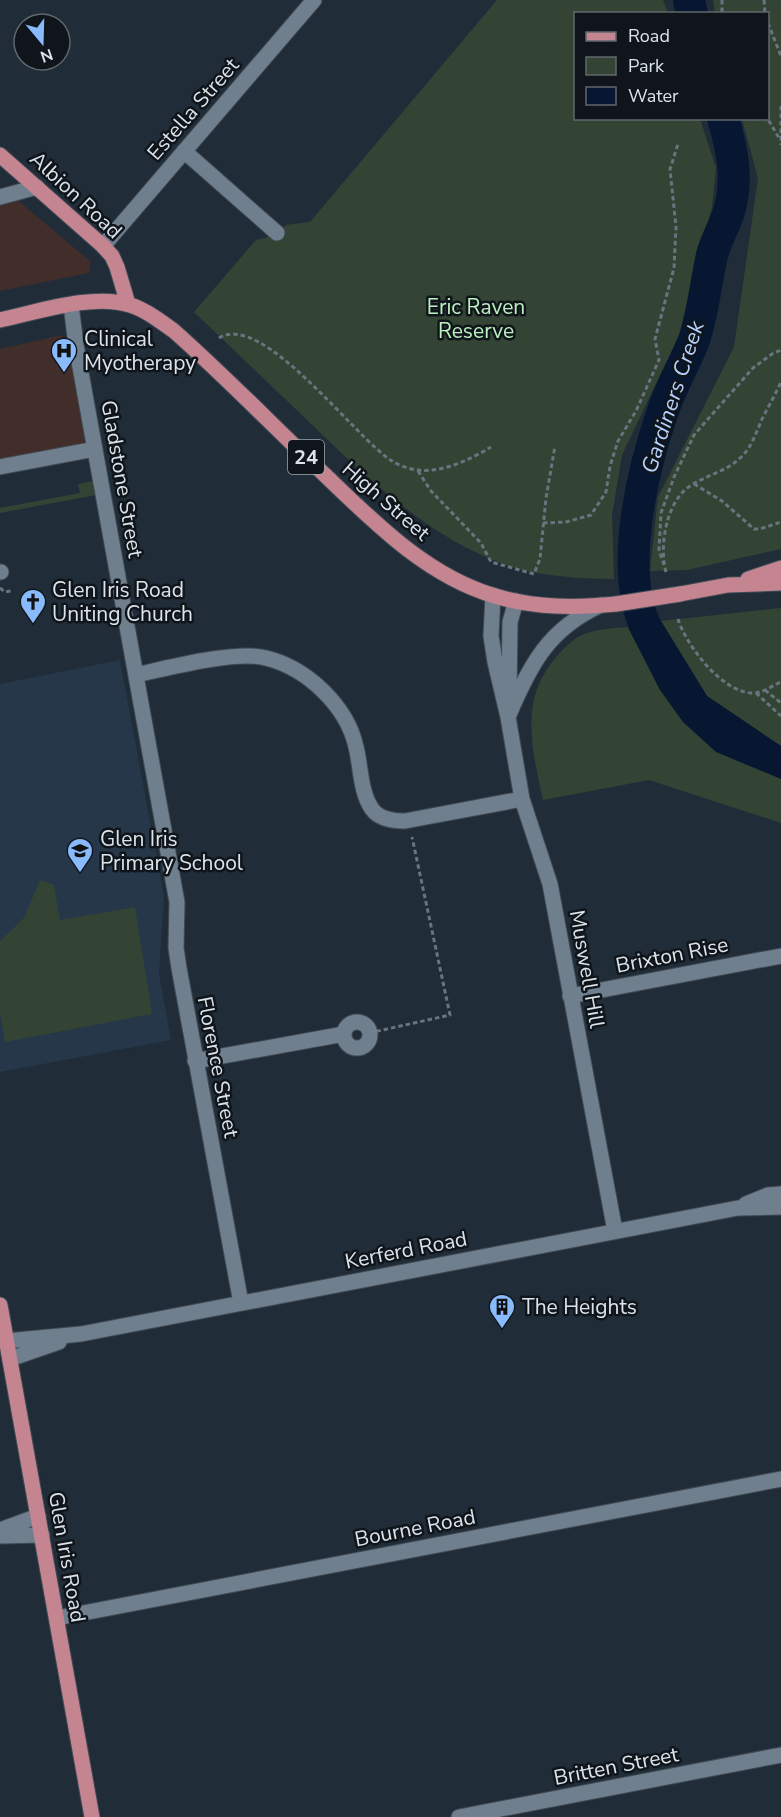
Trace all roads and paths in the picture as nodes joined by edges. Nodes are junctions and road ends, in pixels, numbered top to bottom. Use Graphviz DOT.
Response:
graph roads {
  1 [pos="314,0"];
  2 [pos="769,26"];
  3 [pos="781,56"];
  4 [pos="781,106"];
  5 [pos="769,120"];
  6 [pos="780,139"];
  7 [pos="678,144"];
  8 [pos="781,145"];
  9 [pos="184,151"];
  10 [pos="0,155"];
  11 [pos="37,187"];
  12 [pos="0,197"];
  13 [pos="277,233"];
  14 [pos="103,246"];
  15 [pos="128,304"];
  16 [pos="71,305"];
  17 [pos="0,320"];
  18 [pos="219,338"];
  19 [pos="781,350"];
  20 [pos="781,382"];
  21 [pos="555,446"];
  22 [pos="492,447"];
  23 [pos="95,449"];
  24 [pos="0,467"];
  25 [pos="418,470"];
  26 [pos="694,484"];
  27 [pos="781,522"];
  28 [pos="543,523"];
  29 [pos="664,565"];
  30 [pos="781,568"];
  31 [pos="666,572"];
  32 [pos="781,583"];
  33 [pos="728,585"];
  34 [pos="0,588"];
  35 [pos="11,593"];
  36 [pos="493,596"];
  37 [pos="516,601"];
  38 [pos="609,605"];
  39 [pos="678,619"];
  40 [pos="136,675"];
  41 [pos="781,682"];
  42 [pos="765,690"];
  43 [pos="756,693"];
  44 [pos="781,703"];
  45 [pos="781,716"];
  46 [pos="508,717"];
  47 [pos="522,799"];
  48 [pos="412,837"];
  49 [pos="165,838"];
  50 [pos="781,956"];
  51 [pos="570,996"];
  52 [pos="369,1033"];
  53 [pos="195,1061"];
  54 [pos="781,1194"];
  55 [pos="781,1207"];
  56 [pos="738,1208"];
  57 [pos="615,1231"];
  58 [pos="241,1303"];
  59 [pos="0,1305"];
  60 [pos="81,1334"];
  61 [pos="6,1341"];
  62 [pos="10,1359"];
  63 [pos="781,1479"];
  64 [pos="38,1516"];
  65 [pos="0,1530"];
  66 [pos="42,1535"];
  67 [pos="0,1536"];
  68 [pos="57,1618"];
  69 [pos="781,1755"];
  70 [pos="92,1817"];
  71 [pos="459,1817"];
  1 -- 9 [label="street, Estella Street"];
  2 -- 3 [label="path"];
  4 -- 6 [label="path"];
  5 -- 6 [label="path"];
  6 -- 8 [label="path"];
  7 -- 28 [label="path"];
  9 -- 13 [label="street"];
  9 -- 14 [label="street, Estella Street"];
  10 -- 11 [label="main road, Albion Road"];
  11 -- 12 [label="street"];
  11 -- 14 [label="main road, Albion Road"];
  14 -- 15 [label="main road, Albion Road"];
  15 -- 16 [label="main road, High Street / 24"];
  15 -- 36 [label="main road, High Street / 24"];
  16 -- 17 [label="main road, High Street / 24"];
  16 -- 23 [label="street, Gladstone Street"];
  18 -- 25 [label="path"];
  19 -- 29 [label="path"];
  20 -- 26 [label="path"];
  21 -- 28 [label="path"];
  22 -- 25 [label="path"];
  23 -- 24 [label="street"];
  23 -- 40 [label="street, Gladstone Street"];
  25 -- 28 [label="path"];
  26 -- 27 [label="path"];
  26 -- 29 [label="path"];
  29 -- 31 [label="path"];
  30 -- 33 [label="main road, High Street / 24"];
  32 -- 33 [label="main road, High Street / 24"];
  33 -- 38 [label="main road, High Street / 24, bridge"];
  34 -- 35 [label="path"];
  36 -- 37 [label="main road, High Street / 24"];
  36 -- 46 [label="street, Muswell Hill"];
  37 -- 38 [label="main road, High Street / 24"];
  37 -- 46 [label="street, Muswell Hill"];
  38 -- 46 [label="street"];
  39 -- 43 [label="path"];
  40 -- 47 [label="street"];
  40 -- 49 [label="street, Gladstone Street"];
  41 -- 42 [label="path"];
  42 -- 43 [label="path"];
  42 -- 44 [label="path"];
  43 -- 45 [label="path"];
  46 -- 47 [label="street, Muswell Hill"];
  47 -- 51 [label="street, Muswell Hill"];
  48 -- 52 [label="path"];
  49 -- 53 [label="street, Florence Street"];
  50 -- 51 [label="street, Brixton Rise"];
  51 -- 57 [label="street, Muswell Hill"];
  52 -- 53 [label="street"];
  53 -- 58 [label="street, Florence Street"];
  54 -- 56 [label="street, Kerferd Road"];
  55 -- 56 [label="street, Kerferd Road"];
  56 -- 57 [label="street, Kerferd Road"];
  57 -- 58 [label="street, Kerferd Road"];
  58 -- 60 [label="street, Kerferd Road"];
  59 -- 61 [label="main road, Glen Iris Road"];
  60 -- 61 [label="street, Kerferd Road"];
  60 -- 62 [label="street, Kerferd Road"];
  61 -- 62 [label="main road, Glen Iris Road"];
  62 -- 64 [label="main road, Glen Iris Road"];
  63 -- 68 [label="street, Bourne Road"];
  64 -- 65 [label="street"];
  64 -- 66 [label="main road, Glen Iris Road"];
  66 -- 67 [label="street"];
  66 -- 68 [label="main road, Glen Iris Road"];
  68 -- 70 [label="main road, Glen Iris Road"];
  69 -- 71 [label="street, Britten Street"];
}
